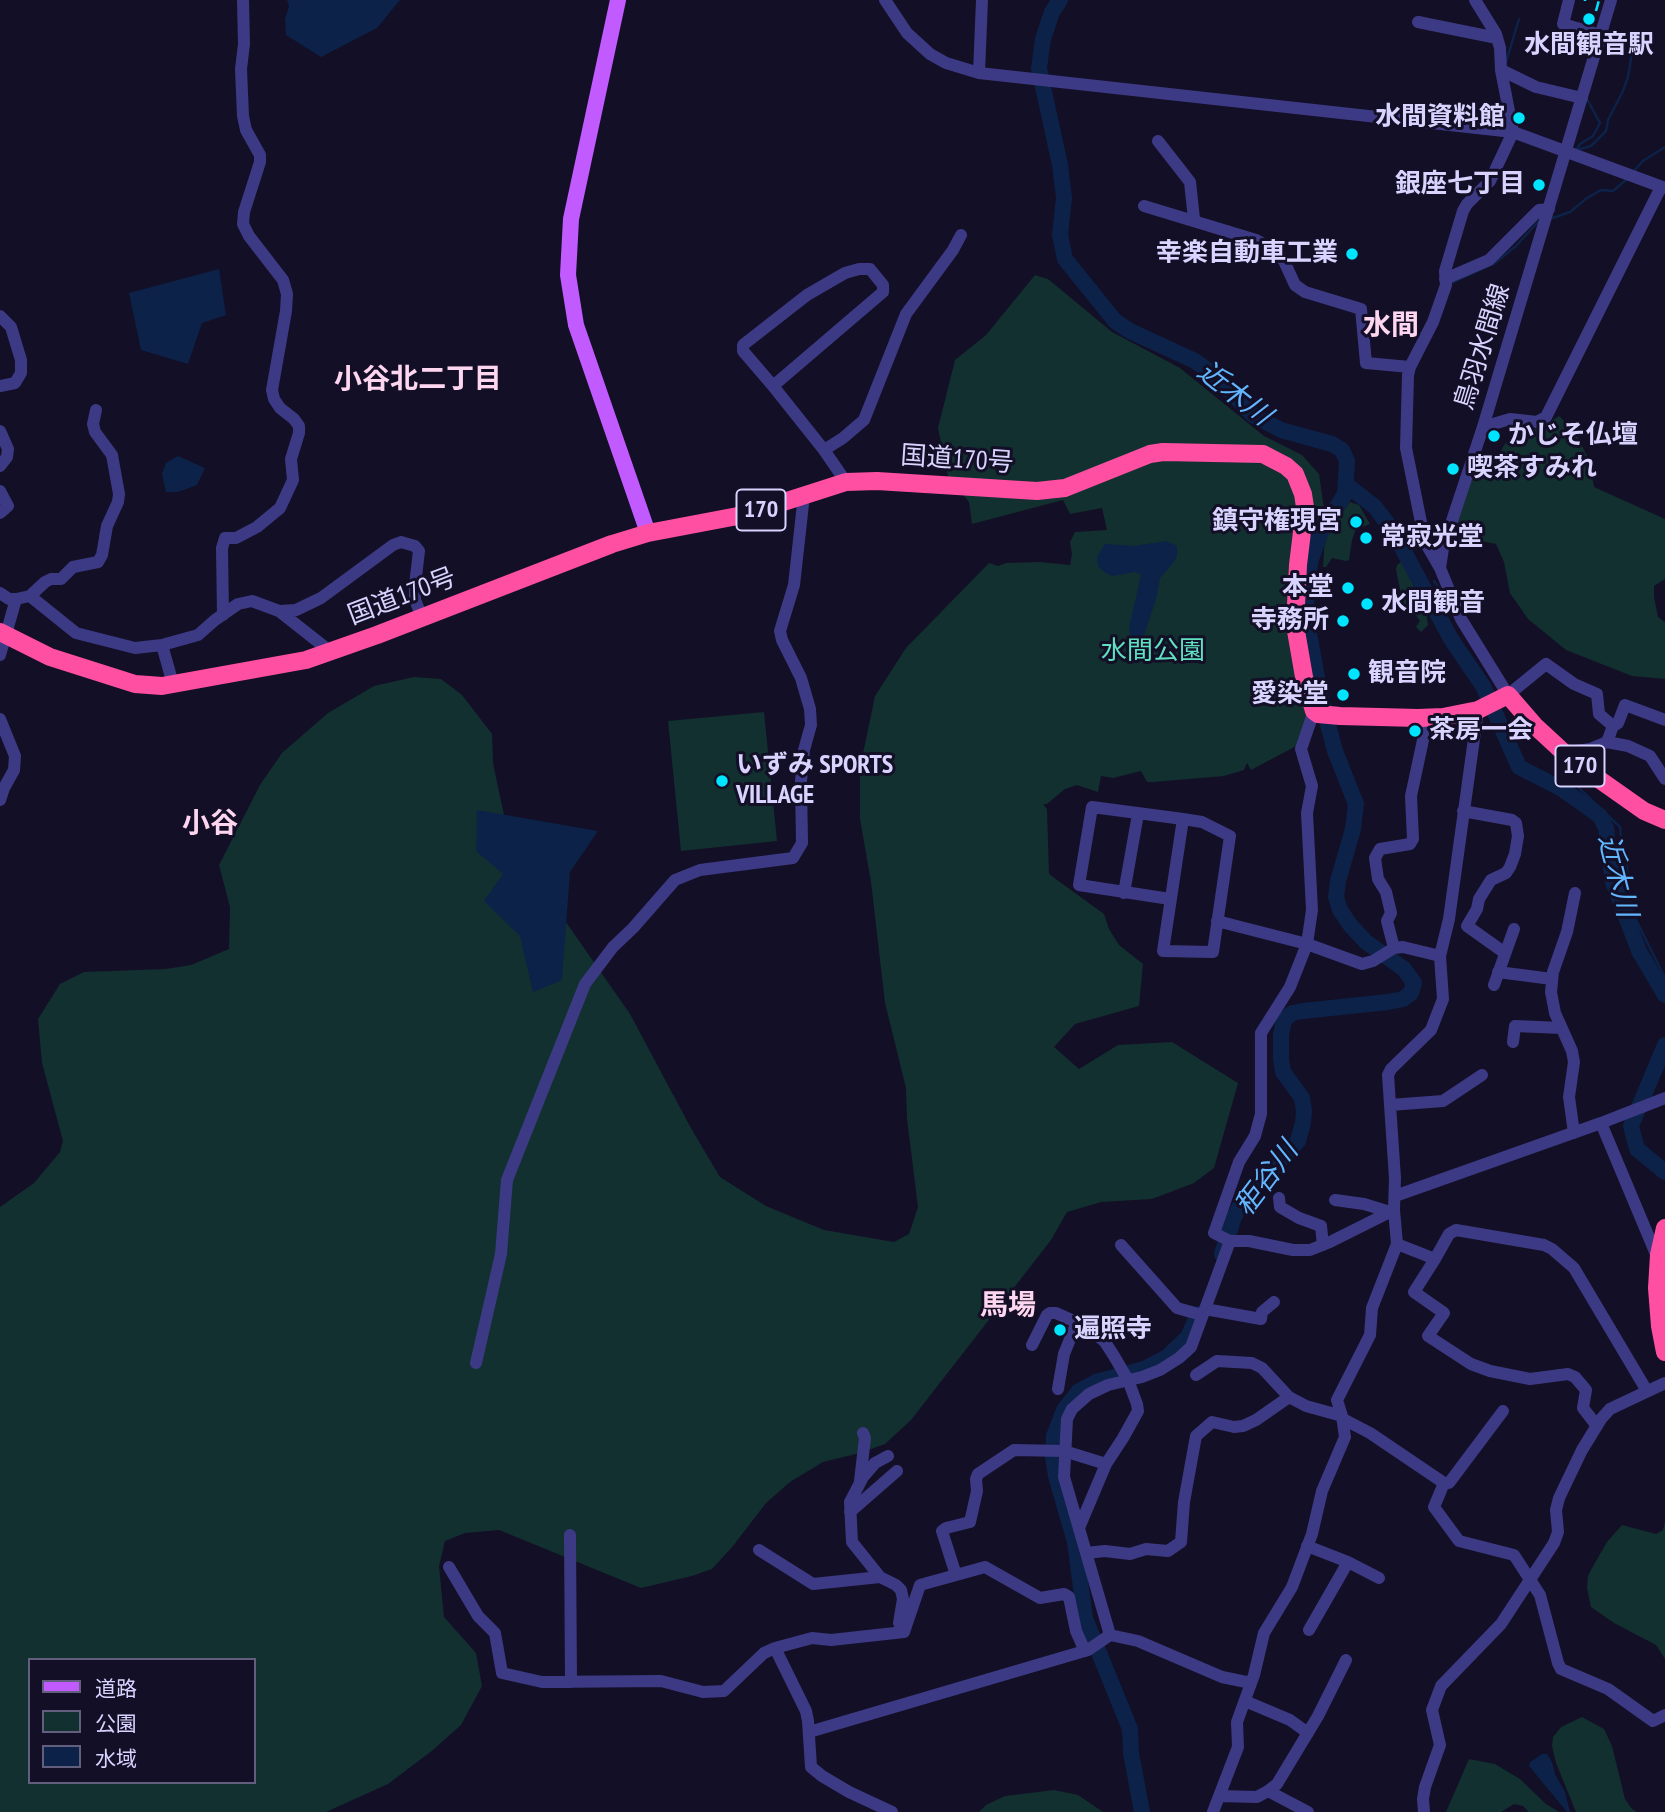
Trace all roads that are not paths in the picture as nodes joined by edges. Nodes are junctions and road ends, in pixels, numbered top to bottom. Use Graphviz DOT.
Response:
graph roads {
  1 [pos="243,0"];
  2 [pos="618,0"];
  3 [pos="885,0"];
  4 [pos="982,0"];
  5 [pos="1475,0"];
  6 [pos="1569,0"];
  7 [pos="1611,0"];
  8 [pos="1418,22"];
  9 [pos="1600,35"];
  10 [pos="1497,38"];
  11 [pos="1501,69"];
  12 [pos="979,73"];
  13 [pos="1582,98"];
  14 [pos="1513,132"];
  15 [pos="1158,141"];
  16 [pos="1566,151"];
  17 [pos="1663,187"];
  18 [pos="1144,206"];
  19 [pos="1549,209"];
  20 [pos="1194,219"];
  21 [pos="961,235"];
  22 [pos="1445,279"];
  23 [pos="0,316"];
  24 [pos="1410,367"];
  25 [pos="0,386"];
  26 [pos="773,386"];
  27 [pos="96,410"];
  28 [pos="1483,427"];
  29 [pos="0,431"];
  30 [pos="824,450"];
  31 [pos="0,466"];
  32 [pos="846,482"];
  33 [pos="0,491"];
  34 [pos="804,495"];
  35 [pos="0,513"];
  36 [pos="648,533"];
  37 [pos="1440,568"];
  38 [pos="0,593"];
  39 [pos="30,596"];
  40 [pos="16,599"];
  41 [pos="279,611"];
  42 [pos="223,615"];
  43 [pos="422,617"];
  44 [pos="3,635"];
  45 [pos="162,645"];
  46 [pos="331,652"];
  47 [pos="0,655"];
  48 [pos="173,684"];
  49 [pos="1505,697"];
  50 [pos="1480,709"];
  51 [pos="1316,713"];
  52 [pos="1423,718"];
  53 [pos="0,719"];
  54 [pos="1665,720"];
  55 [pos="1614,726"];
  56 [pos="1607,742"];
  57 [pos="1563,753"];
  58 [pos="1665,777"];
  59 [pos="1,793"];
  60 [pos="1463,811"];
  61 [pos="1138,814"];
  62 [pos="1184,819"];
  63 [pos="1665,820"];
  64 [pos="1124,893"];
  65 [pos="1575,893"];
  66 [pos="1170,899"];
  67 [pos="1217,920"];
  68 [pos="1514,929"];
  69 [pos="1307,944"];
  70 [pos="1394,948"];
  71 [pos="1505,953"];
  72 [pos="1440,956"];
  73 [pos="1499,972"];
  74 [pos="1552,979"];
  75 [pos="1494,985"];
  76 [pos="1561,1028"];
  77 [pos="1513,1042"];
  78 [pos="1482,1075"];
  79 [pos="1661,1099"];
  80 [pos="1390,1105"];
  81 [pos="1601,1124"];
  82 [pos="1574,1133"];
  83 [pos="1395,1196"];
  84 [pos="1279,1198"];
  85 [pos="1335,1200"];
  86 [pos="1392,1211"];
  87 [pos="1665,1228"];
  88 [pos="1224,1239"];
  89 [pos="1397,1244"];
  90 [pos="1121,1245"];
  91 [pos="1323,1245"];
  92 [pos="1435,1259"];
  93 [pos="1665,1275"];
  94 [pos="1274,1302"];
  95 [pos="1203,1312"];
  96 [pos="1077,1322"];
  97 [pos="1032,1345"];
  98 [pos="1665,1352"];
  99 [pos="476,1363"];
  100 [pos="1196,1375"];
  101 [pos="1128,1379"];
  102 [pos="1665,1383"];
  103 [pos="1058,1389"];
  104 [pos="1647,1391"];
  105 [pos="1289,1397"];
  106 [pos="1503,1411"];
  107 [pos="1342,1417"];
  108 [pos="1597,1426"];
  109 [pos="863,1433"];
  110 [pos="1064,1451"];
  111 [pos="888,1456"];
  112 [pos="1106,1464"];
  113 [pos="897,1471"];
  114 [pos="860,1482"];
  115 [pos="1444,1483"];
  116 [pos="850,1513"];
  117 [pos="1079,1528"];
  118 [pos="570,1535"];
  119 [pos="1307,1546"];
  120 [pos="759,1550"];
  121 [pos="1086,1553"];
  122 [pos="1348,1562"];
  123 [pos="449,1567"];
  124 [pos="956,1576"];
  125 [pos="880,1577"];
  126 [pos="1379,1578"];
  127 [pos="1532,1580"];
  128 [pos="1309,1630"];
  129 [pos="896,1633"];
  130 [pos="1110,1636"];
  131 [pos="775,1648"];
  132 [pos="1086,1650"];
  133 [pos="1346,1660"];
  134 [pos="571,1682"];
  135 [pos="1251,1683"];
  136 [pos="1245,1701"];
  137 [pos="1665,1715"];
  138 [pos="809,1731"];
  139 [pos="1308,1733"];
  140 [pos="1268,1791"];
  141 [pos="1219,1796"];
  142 [pos="892,1812"];
  143 [pos="1213,1812"];
  144 [pos="1308,1812"];
  145 [pos="1424,1812"];
  1 -- 42 [label="street"];
  2 -- 36 [label="main road"];
  3 -- 12 [label="street"];
  4 -- 12 [label="street"];
  5 -- 10 [label="street"];
  6 -- 9 [label="street"];
  7 -- 9 [label="street, 鳥羽水間線"];
  8 -- 10 [label="street"];
  9 -- 13 [label="street, 鳥羽水間線"];
  10 -- 11 [label="street"];
  11 -- 13 [label="street"];
  11 -- 14 [label="street"];
  12 -- 14 [label="street"];
  13 -- 16 [label="street, 鳥羽水間線"];
  14 -- 16 [label="street"];
  14 -- 22 [label="street"];
  15 -- 20 [label="street"];
  16 -- 17 [label="street"];
  16 -- 19 [label="street, 鳥羽水間線"];
  17 -- 28 [label="street"];
  18 -- 20 [label="street"];
  19 -- 22 [label="street"];
  19 -- 28 [label="street, 鳥羽水間線"];
  20 -- 24 [label="street"];
  21 -- 30 [label="street"];
  22 -- 24 [label="street"];
  23 -- 25 [label="street"];
  24 -- 37 [label="street"];
  26 -- 26 [label="street"];
  26 -- 30 [label="street"];
  27 -- 39 [label="street"];
  28 -- 37 [label="street, 鳥羽水間線"];
  29 -- 31 [label="street"];
  30 -- 32 [label="street"];
  32 -- 34 [label="highway, 国道170号 / 170"];
  32 -- 51 [label="highway, 国道170号 / 170"];
  33 -- 35 [label="street"];
  34 -- 36 [label="highway, 国道170号 / 170"];
  34 -- 99 [label="street"];
  36 -- 43 [label="highway, 国道170号 / 170"];
  37 -- 49 [label="street"];
  38 -- 40 [label="street"];
  39 -- 40 [label="street"];
  39 -- 45 [label="street"];
  40 -- 44 [label="street"];
  41 -- 42 [label="street"];
  41 -- 43 [label="street"];
  41 -- 46 [label="street"];
  42 -- 45 [label="street"];
  43 -- 46 [label="highway, 国道170号 / 170"];
  44 -- 47 [label="street"];
  44 -- 48 [label="highway, 国道170号 / 170"];
  45 -- 48 [label="street"];
  46 -- 48 [label="highway, 国道170号 / 170"];
  49 -- 50 [label="highway"];
  49 -- 55 [label="street"];
  49 -- 57 [label="highway, 170"];
  50 -- 52 [label="highway"];
  50 -- 60 [label="street"];
  51 -- 52 [label="highway"];
  51 -- 69 [label="street"];
  52 -- 70 [label="street"];
  53 -- 59 [label="street"];
  54 -- 55 [label="street"];
  55 -- 56 [label="street"];
  56 -- 57 [label="street"];
  56 -- 58 [label="street"];
  57 -- 63 [label="highway, 170"];
  60 -- 71 [label="street"];
  60 -- 72 [label="street"];
  61 -- 62 [label="street"];
  61 -- 64 [label="street"];
  61 -- 64 [label="street"];
  62 -- 66 [label="street"];
  62 -- 67 [label="street"];
  64 -- 66 [label="street"];
  65 -- 74 [label="street"];
  66 -- 67 [label="street"];
  67 -- 69 [label="street"];
  68 -- 71 [label="street"];
  69 -- 70 [label="street"];
  69 -- 88 [label="street"];
  70 -- 72 [label="street"];
  71 -- 73 [label="street"];
  72 -- 80 [label="street"];
  73 -- 74 [label="street"];
  73 -- 75 [label="street"];
  74 -- 76 [label="street"];
  76 -- 77 [label="street"];
  76 -- 82 [label="street"];
  78 -- 80 [label="street"];
  79 -- 81 [label="street"];
  80 -- 83 [label="street"];
  81 -- 82 [label="street"];
  81 -- 93 [label="street"];
  82 -- 83 [label="street"];
  83 -- 86 [label="street"];
  84 -- 91 [label="street"];
  85 -- 86 [label="street"];
  86 -- 89 [label="street"];
  86 -- 91 [label="street"];
  87 -- 98 [label="highway, bridge"];
  88 -- 91 [label="street"];
  88 -- 95 [label="street"];
  89 -- 92 [label="street"];
  89 -- 107 [label="street"];
  90 -- 95 [label="street"];
  92 -- 104 [label="street"];
  92 -- 108 [label="street"];
  94 -- 95 [label="street"];
  95 -- 101 [label="street"];
  96 -- 97 [label="street"];
  96 -- 101 [label="street"];
  96 -- 103 [label="street"];
  100 -- 105 [label="street"];
  101 -- 110 [label="street"];
  101 -- 112 [label="street"];
  102 -- 104 [label="street"];
  104 -- 108 [label="street"];
  105 -- 107 [label="street"];
  105 -- 121 [label="street"];
  106 -- 115 [label="street"];
  107 -- 115 [label="street"];
  107 -- 119 [label="street"];
  108 -- 127 [label="street"];
  109 -- 114 [label="street"];
  110 -- 112 [label="street"];
  110 -- 117 [label="street"];
  110 -- 124 [label="street"];
  111 -- 114 [label="street"];
  112 -- 117 [label="street"];
  113 -- 116 [label="street"];
  114 -- 116 [label="street"];
  115 -- 127 [label="street"];
  116 -- 125 [label="street"];
  117 -- 121 [label="street"];
  118 -- 134 [label="street"];
  119 -- 122 [label="street"];
  119 -- 135 [label="street"];
  120 -- 125 [label="street"];
  121 -- 130 [label="street"];
  122 -- 126 [label="street"];
  122 -- 128 [label="street"];
  123 -- 134 [label="street"];
  124 -- 129 [label="street"];
  124 -- 132 [label="street"];
  125 -- 129 [label="street"];
  127 -- 137 [label="street"];
  127 -- 145 [label="street"];
  129 -- 131 [label="street"];
  130 -- 132 [label="street"];
  130 -- 135 [label="street"];
  131 -- 134 [label="street"];
  131 -- 138 [label="street"];
  132 -- 138 [label="street"];
  133 -- 139 [label="street"];
  135 -- 136 [label="street"];
  136 -- 139 [label="street"];
  136 -- 141 [label="street"];
  138 -- 142 [label="street"];
  139 -- 140 [label="street"];
  140 -- 141 [label="street"];
  140 -- 144 [label="street"];
  141 -- 143 [label="street"];
}
